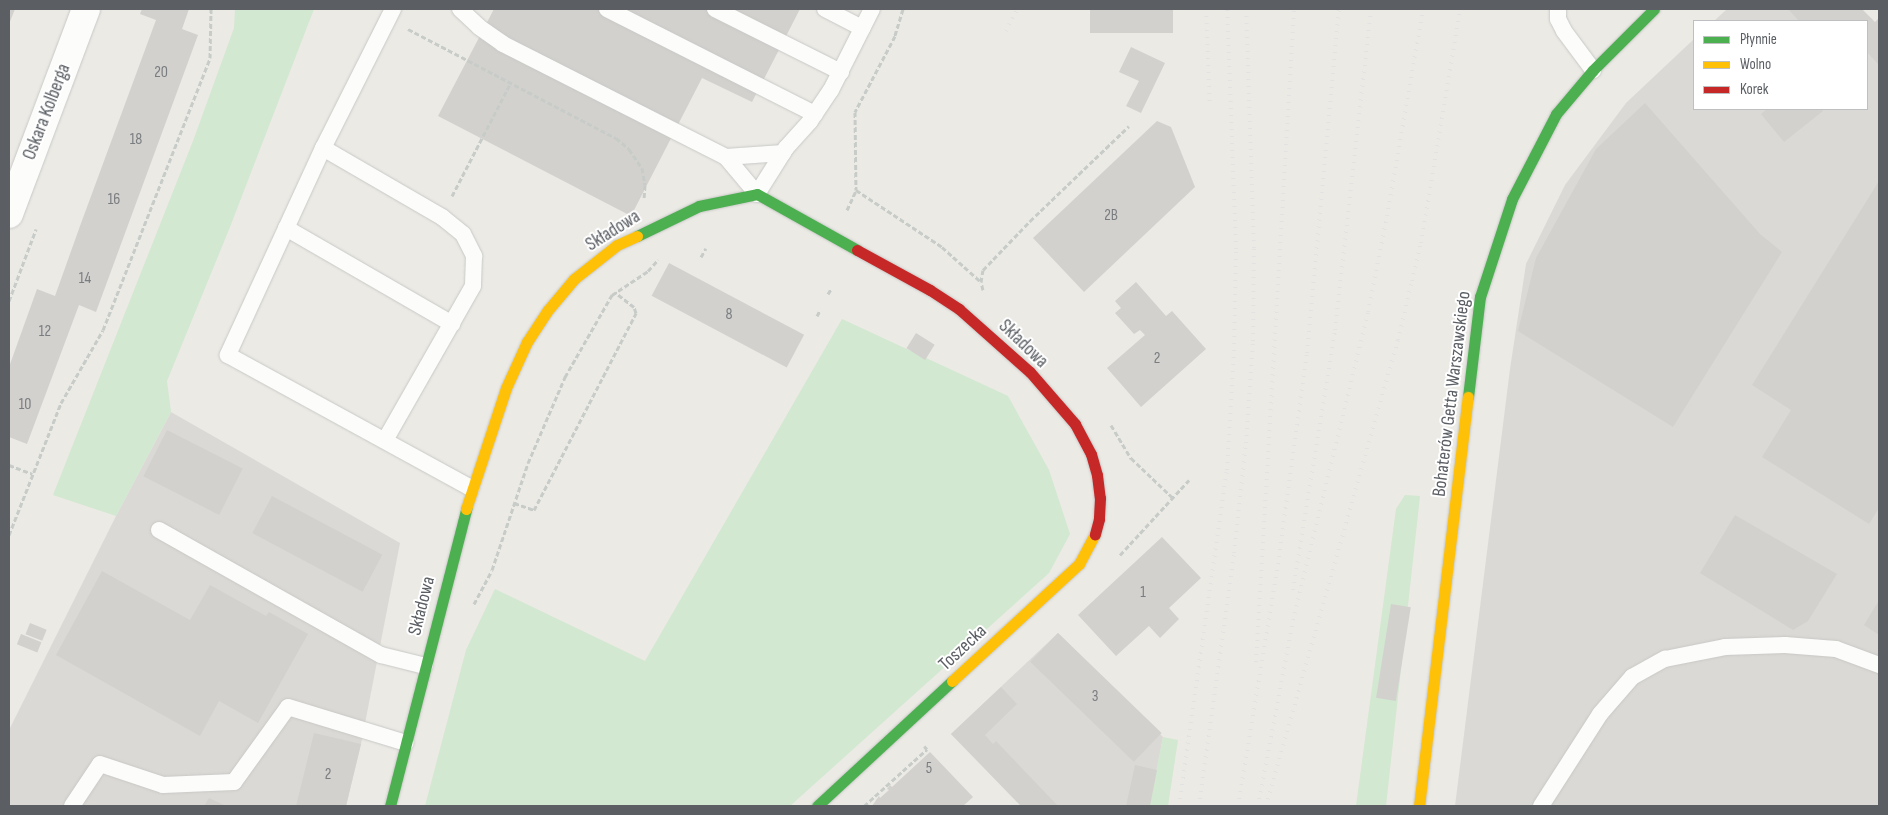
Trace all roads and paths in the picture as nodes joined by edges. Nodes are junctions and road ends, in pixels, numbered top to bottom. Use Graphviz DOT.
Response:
graph roads {
  1 [pos="86,9"];
  2 [pos="211,9"];
  3 [pos="393,9"];
  4 [pos="460,9"];
  5 [pos="607,9"];
  6 [pos="715,9"];
  7 [pos="824,9"];
  8 [pos="872,9"];
  9 [pos="903,9"];
  10 [pos="1558,9"];
  11 [pos="1654,9"];
  12 [pos="403,27"];
  13 [pos="862,28"];
  14 [pos="1593,70"];
  15 [pos="840,72"];
  16 [pos="511,82"];
  17 [pos="815,114"];
  18 [pos="1129,126"];
  19 [pos="323,148"];
  20 [pos="783,153"];
  21 [pos="726,157"];
  22 [pos="856,190"];
  23 [pos="757,194"];
  24 [pos="645,205"];
  25 [pos="9,214"];
  26 [pos="442,217"];
  27 [pos="844,217"];
  28 [pos="286,228"];
  29 [pos="706,248"];
  30 [pos="660,257"];
  31 [pos="701,257"];
  32 [pos="981,282"];
  33 [pos="831,289"];
  34 [pos="615,292"];
  35 [pos="984,293"];
  36 [pos="828,294"];
  37 [pos="820,310"];
  38 [pos="817,316"];
  39 [pos="452,324"];
  40 [pos="1110,423"];
  41 [pos="385,440"];
  42 [pos="9,465"];
  43 [pos="32,474"];
  44 [pos="471,488"];
  45 [pos="1100,498"];
  46 [pos="1173,498"];
  47 [pos="514,503"];
  48 [pos="159,530"];
  49 [pos="9,535"];
  50 [pos="492,570"];
  51 [pos="1879,665"];
  52 [pos="425,666"];
  53 [pos="406,744"];
  54 [pos="72,806"];
  55 [pos="390,806"];
  56 [pos="817,806"];
  57 [pos="1420,806"];
  58 [pos="1541,806"];
  1 -- 25 [label="street, Oskara Kolberga"];
  2 -- 43 [label="path"];
  3 -- 19 [label="lane"];
  4 -- 21 [label="lane"];
  5 -- 17 [label="lane"];
  6 -- 15 [label="lane"];
  7 -- 13 [label="lane"];
  8 -- 13 [label="lane"];
  9 -- 22 [label="path"];
  10 -- 14 [label="lane"];
  11 -- 14 [label="street, Bohaterów Getta Warszawskiego"];
  12 -- 16 [label="path"];
  13 -- 15 [label="lane"];
  14 -- 57 [label="street, Bohaterów Getta Warszawskiego"];
  15 -- 17 [label="lane"];
  16 -- 24 [label="path"];
  16 -- 26 [label="path"];
  17 -- 20 [label="lane"];
  18 -- 32 [label="path"];
  19 -- 26 [label="lane"];
  19 -- 28 [label="lane"];
  20 -- 21 [label="lane"];
  20 -- 23 [label="lane"];
  21 -- 23 [label="lane"];
  22 -- 27 [label="path"];
  22 -- 32 [label="path"];
  23 -- 44 [label="street, Składowa"];
  23 -- 45 [label="street, Składowa"];
  26 -- 39 [label="lane"];
  28 -- 39 [label="lane"];
  28 -- 41 [label="lane"];
  29 -- 31 [label="path"];
  30 -- 34 [label="path"];
  32 -- 35 [label="path"];
  33 -- 36 [label="path"];
  34 -- 47 [label="path"];
  34 -- 47 [label="path"];
  37 -- 38 [label="path"];
  39 -- 41 [label="lane"];
  40 -- 46 [label="path"];
  41 -- 44 [label="lane"];
  42 -- 43 [label="path"];
  43 -- 49 [label="path"];
  44 -- 52 [label="street, Składowa"];
  45 -- 56 [label="street, Toszecka"];
  47 -- 50 [label="path"];
  48 -- 52 [label="lane"];
  51 -- 58 [label="lane"];
  52 -- 53 [label="street, Składowa"];
  53 -- 54 [label="lane"];
  53 -- 55 [label="street, Składowa"];
}
